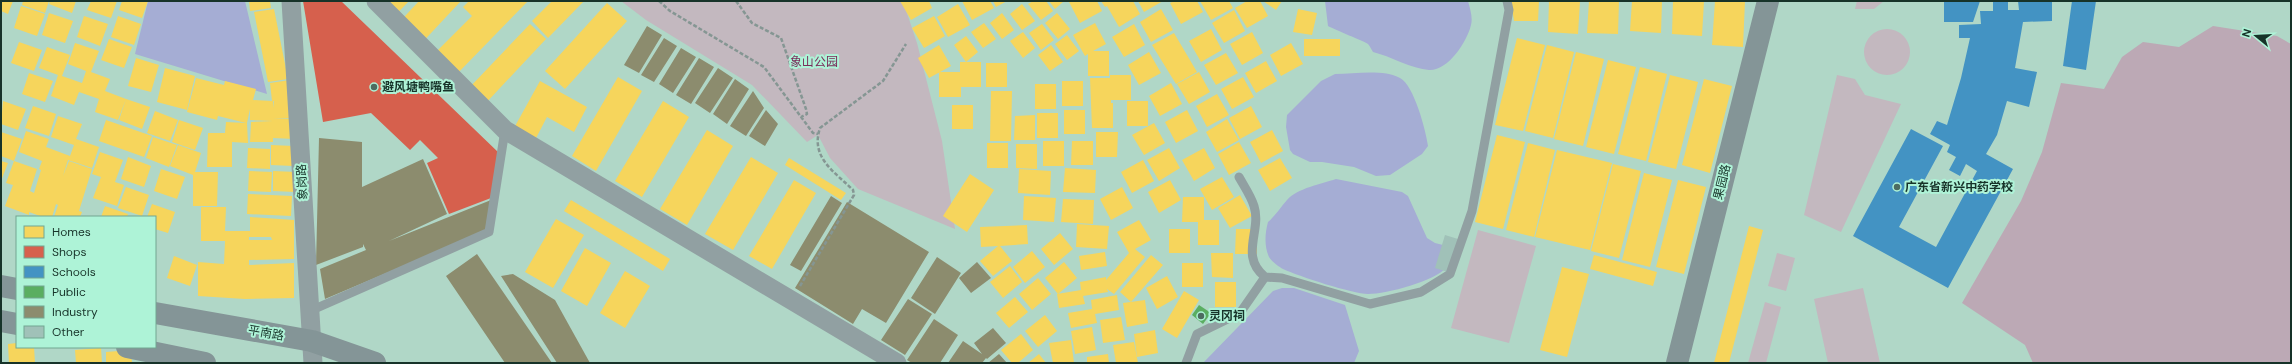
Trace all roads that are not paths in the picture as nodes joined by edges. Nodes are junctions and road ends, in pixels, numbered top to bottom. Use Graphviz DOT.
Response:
graph roads {
  1 [pos="291,1"];
  2 [pos="376,1"];
  3 [pos="1507,1"];
  4 [pos="1768,1"];
  5 [pos="505,130"];
  6 [pos="1239,178"];
  7 [pos="1265,277"];
  8 [pos="1,286"];
  9 [pos="16,289"];
  10 [pos="310,311"];
  11 [pos="156,313"];
  12 [pos="1,321"];
  13 [pos="16,324"];
  14 [pos="312,340"];
  15 [pos="132,348"];
  16 [pos="205,363"];
  17 [pos="313,363"];
  18 [pos="375,363"];
  19 [pos="897,363"];
  20 [pos="1186,363"];
  21 [pos="1677,363"];
  1 -- 10 [label="street, 象岗路"];
  2 -- 5 [label="street"];
  3 -- 7 [label="lane"];
  4 -- 21 [label="street, 果园路"];
  5 -- 10 [label="lane"];
  5 -- 19 [label="street"];
  6 -- 7 [label="lane"];
  7 -- 20 [label="lane"];
  8 -- 9 [label="street"];
  10 -- 14 [label="street, 象岗路"];
  11 -- 14 [label="street, 平南路"];
  12 -- 13 [label="street"];
  14 -- 17 [label="street, 象岗路"];
  14 -- 18 [label="street, 平南路"];
  15 -- 16 [label="street"];
}
